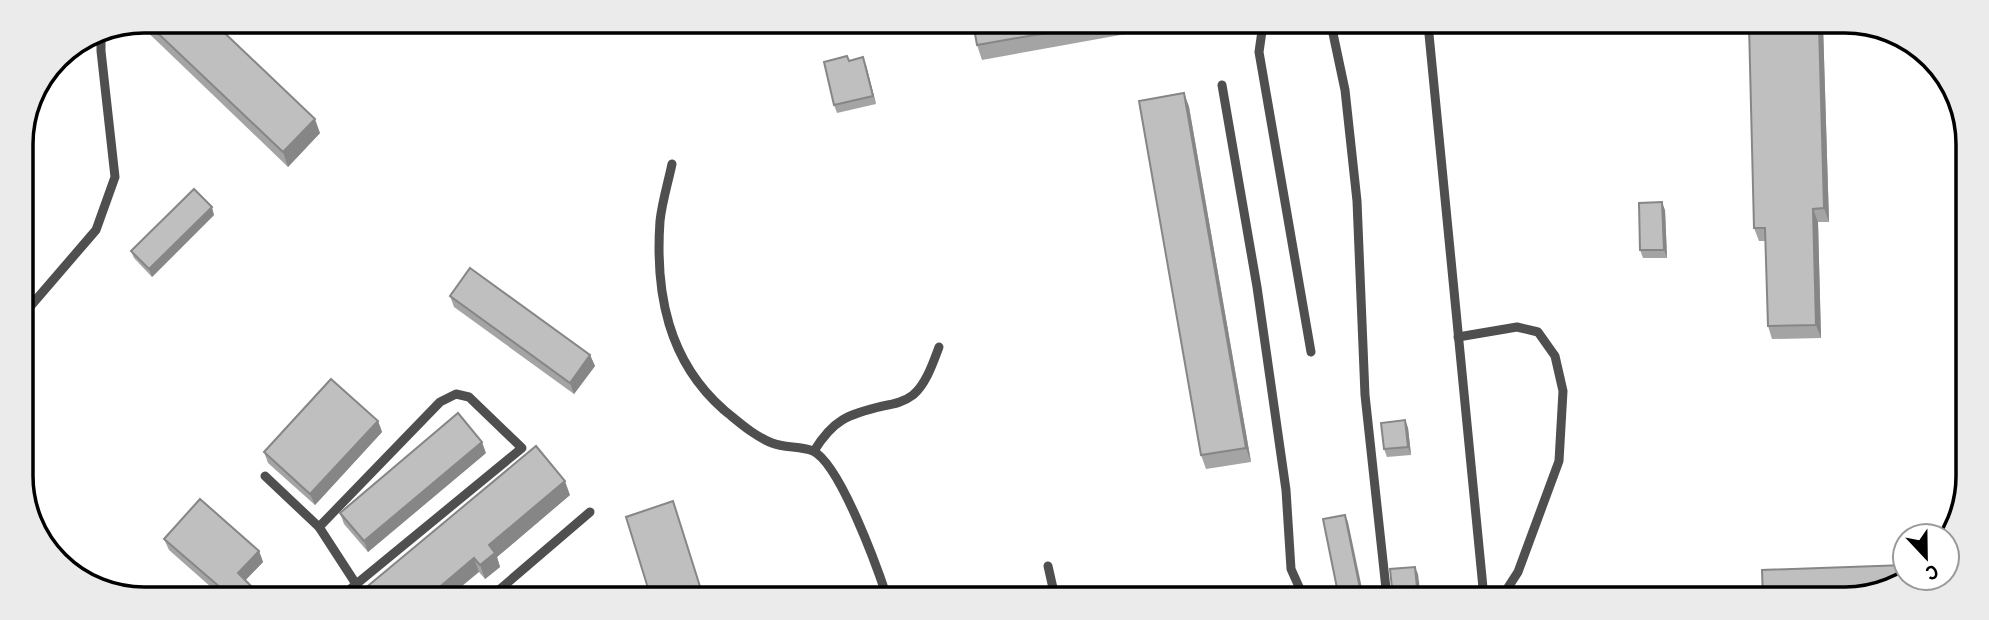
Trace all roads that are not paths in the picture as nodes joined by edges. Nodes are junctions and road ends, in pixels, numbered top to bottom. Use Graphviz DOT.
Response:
graph roads {
  1 [pos="1262,33"];
  2 [pos="1333,33"];
  3 [pos="1429,33"];
  4 [pos="101,42"];
  5 [pos="1222,85"];
  6 [pos="672,164"];
  7 [pos="33,303"];
  8 [pos="1458,337"];
  9 [pos="939,347"];
  10 [pos="1311,352"];
  11 [pos="814,451"];
  12 [pos="265,477"];
  13 [pos="590,512"];
  14 [pos="319,527"];
  15 [pos="1048,566"];
  16 [pos="356,584"];
  17 [pos="352,587"];
  18 [pos="502,587"];
  19 [pos="884,587"];
  20 [pos="1053,587"];
  21 [pos="1299,587"];
  22 [pos="1386,587"];
  23 [pos="1483,587"];
  24 [pos="1508,587"];
  1 -- 10 [label="lane"];
  2 -- 22 [label="lane"];
  3 -- 8 [label="lane"];
  4 -- 7 [label="lane"];
  5 -- 21 [label="lane"];
  6 -- 11 [label="lane"];
  8 -- 23 [label="lane"];
  8 -- 24 [label="lane"];
  9 -- 11 [label="lane"];
  11 -- 19 [label="lane"];
  12 -- 14 [label="lane"];
  13 -- 18 [label="lane"];
  14 -- 16 [label="lane"];
  14 -- 16 [label="lane"];
  15 -- 20 [label="lane"];
  16 -- 17 [label="lane"];
}
